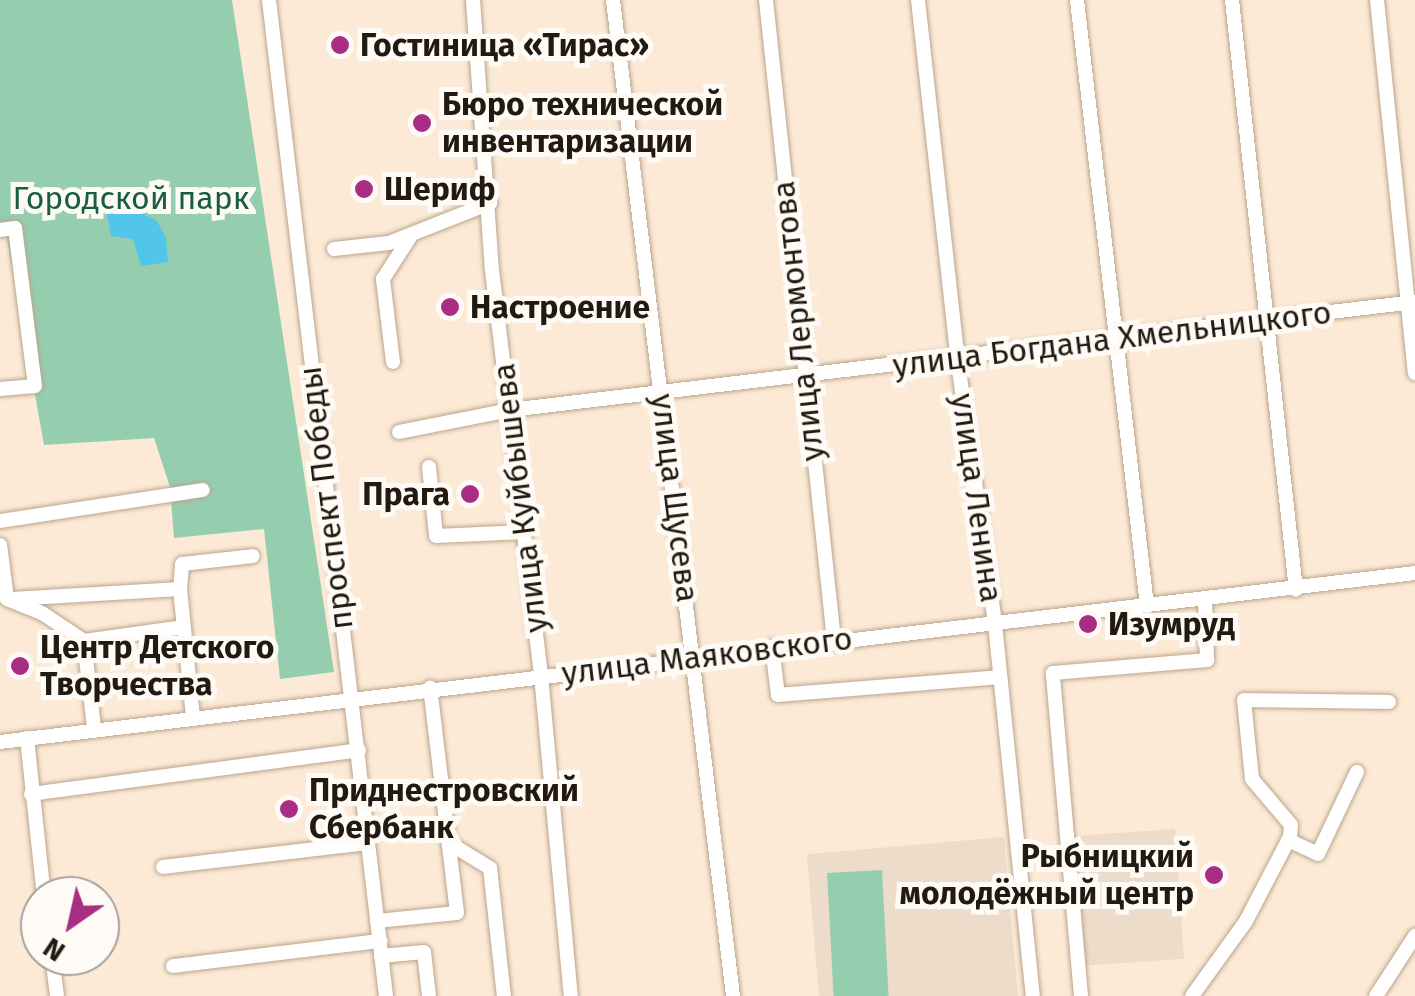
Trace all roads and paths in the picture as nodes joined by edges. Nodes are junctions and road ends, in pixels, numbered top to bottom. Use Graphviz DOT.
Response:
graph roads {
  1 [pos="269,0"];
  2 [pos="473,0"];
  3 [pos="614,0"];
  4 [pos="766,0"];
  5 [pos="918,0"];
  6 [pos="1077,0"];
  7 [pos="1232,0"];
  8 [pos="1376,0"];
  9 [pos="490,203"];
  10 [pos="0,230"];
  11 [pos="414,232"];
  12 [pos="334,249"];
  13 [pos="1411,303"];
  14 [pos="1264,322"];
  15 [pos="1116,340"];
  16 [pos="956,356"];
  17 [pos="393,362"];
  18 [pos="1415,373"];
  19 [pos="803,377"];
  20 [pos="0,389"];
  21 [pos="661,393"];
  22 [pos="510,410"];
  23 [pos="399,432"];
  24 [pos="429,467"];
  25 [pos="204,490"];
  26 [pos="0,521"];
  27 [pos="525,532"];
  28 [pos="0,545"];
  29 [pos="253,556"];
  30 [pos="1415,574"];
  31 [pos="180,589"];
  32 [pos="1296,590"];
  33 [pos="7,599"];
  34 [pos="1204,600"];
  35 [pos="1147,606"];
  36 [pos="995,624"];
  37 [pos="184,627"];
  38 [pos="84,641"];
  39 [pos="834,641"];
  40 [pos="772,647"];
  41 [pos="696,660"];
  42 [pos="542,674"];
  43 [pos="1000,676"];
  44 [pos="430,688"];
  45 [pos="350,699"];
  46 [pos="1389,702"];
  47 [pos="194,717"];
  48 [pos="94,727"];
  49 [pos="27,738"];
  50 [pos="0,742"];
  51 [pos="359,750"];
  52 [pos="1358,772"];
  53 [pos="31,794"];
  54 [pos="1289,832"];
  55 [pos="367,843"];
  56 [pos="449,843"];
  57 [pos="164,867"];
  58 [pos="41,876"];
  59 [pos="378,921"];
  60 [pos="1415,936"];
  61 [pos="381,948"];
  62 [pos="172,966"];
  63 [pos="386,996"];
  64 [pos="428,996"];
  65 [pos="504,996"];
  66 [pos="571,996"];
  67 [pos="733,996"];
  68 [pos="1033,996"];
  69 [pos="1081,996"];
  70 [pos="1192,996"];
  71 [pos="1376,996"];
  1 -- 45 [label="street, проспект Победы"];
  2 -- 9 [label="street, улица Куйбышева"];
  3 -- 21 [label="street, улица Щусева"];
  4 -- 19 [label="street, улица Лермонтова"];
  5 -- 16 [label="street, улица Ленина"];
  6 -- 15 [label="street"];
  7 -- 14 [label="street"];
  8 -- 13 [label="street"];
  9 -- 11 [label="street"];
  9 -- 22 [label="street, улица Куйбышева"];
  10 -- 20 [label="street"];
  11 -- 12 [label="street"];
  11 -- 17 [label="street"];
  13 -- 14 [label="street, улица Богдана Хмельницкого"];
  13 -- 18 [label="street"];
  14 -- 15 [label="street, улица Богдана Хмельницкого"];
  14 -- 32 [label="street"];
  15 -- 16 [label="street, улица Богдана Хмельницкого"];
  15 -- 35 [label="street"];
  16 -- 19 [label="street, улица Богдана Хмельницкого"];
  16 -- 36 [label="street, улица Ленина"];
  19 -- 21 [label="street, улица Богдана Хмельницкого"];
  19 -- 39 [label="street, улица Лермонтова"];
  21 -- 22 [label="street, улица Богдана Хмельницкого"];
  21 -- 41 [label="street, улица Щусева"];
  22 -- 23 [label="street, улица Богдана Хмельницкого"];
  22 -- 27 [label="street, улица Куйбышева"];
  24 -- 27 [label="street"];
  25 -- 26 [label="street"];
  27 -- 42 [label="street, улица Куйбышева"];
  28 -- 33 [label="street"];
  29 -- 31 [label="street"];
  30 -- 32 [label="street, улица Маяковского"];
  31 -- 33 [label="street"];
  31 -- 37 [label="street"];
  32 -- 34 [label="street, улица Маяковского"];
  33 -- 38 [label="street"];
  34 -- 35 [label="street, улица Маяковского"];
  34 -- 69 [label="street"];
  35 -- 36 [label="street, улица Маяковского"];
  36 -- 39 [label="street, улица Маяковского"];
  36 -- 43 [label="street, улица Ленина"];
  37 -- 38 [label="street"];
  37 -- 47 [label="street"];
  38 -- 48 [label="street"];
  39 -- 40 [label="street, улица Маяковского"];
  40 -- 41 [label="street, улица Маяковского"];
  40 -- 43 [label="street"];
  41 -- 42 [label="street, улица Маяковского"];
  41 -- 67 [label="street, улица Щусева"];
  42 -- 44 [label="street, улица Маяковского"];
  42 -- 66 [label="street, улица Куйбышева"];
  43 -- 68 [label="street, улица Ленина"];
  44 -- 45 [label="street, улица Маяковского"];
  44 -- 56 [label="street"];
  45 -- 47 [label="street, улица Маяковского"];
  45 -- 51 [label="street, проспект Победы"];
  46 -- 54 [label="street"];
  47 -- 48 [label="street, улица Маяковского"];
  48 -- 49 [label="street, улица Маяковского"];
  49 -- 50 [label="street, улица Маяковского"];
  49 -- 53 [label="street"];
  51 -- 53 [label="street"];
  51 -- 55 [label="street, проспект Победы"];
  52 -- 54 [label="street"];
  53 -- 58 [label="street"];
  54 -- 70 [label="street"];
  55 -- 57 [label="street"];
  55 -- 59 [label="street, проспект Победы"];
  56 -- 59 [label="street"];
  56 -- 65 [label="street"];
  59 -- 61 [label="street, проспект Победы"];
  60 -- 71 [label="street"];
  61 -- 62 [label="street"];
  61 -- 63 [label="street, проспект Победы"];
  61 -- 64 [label="street"];
}
